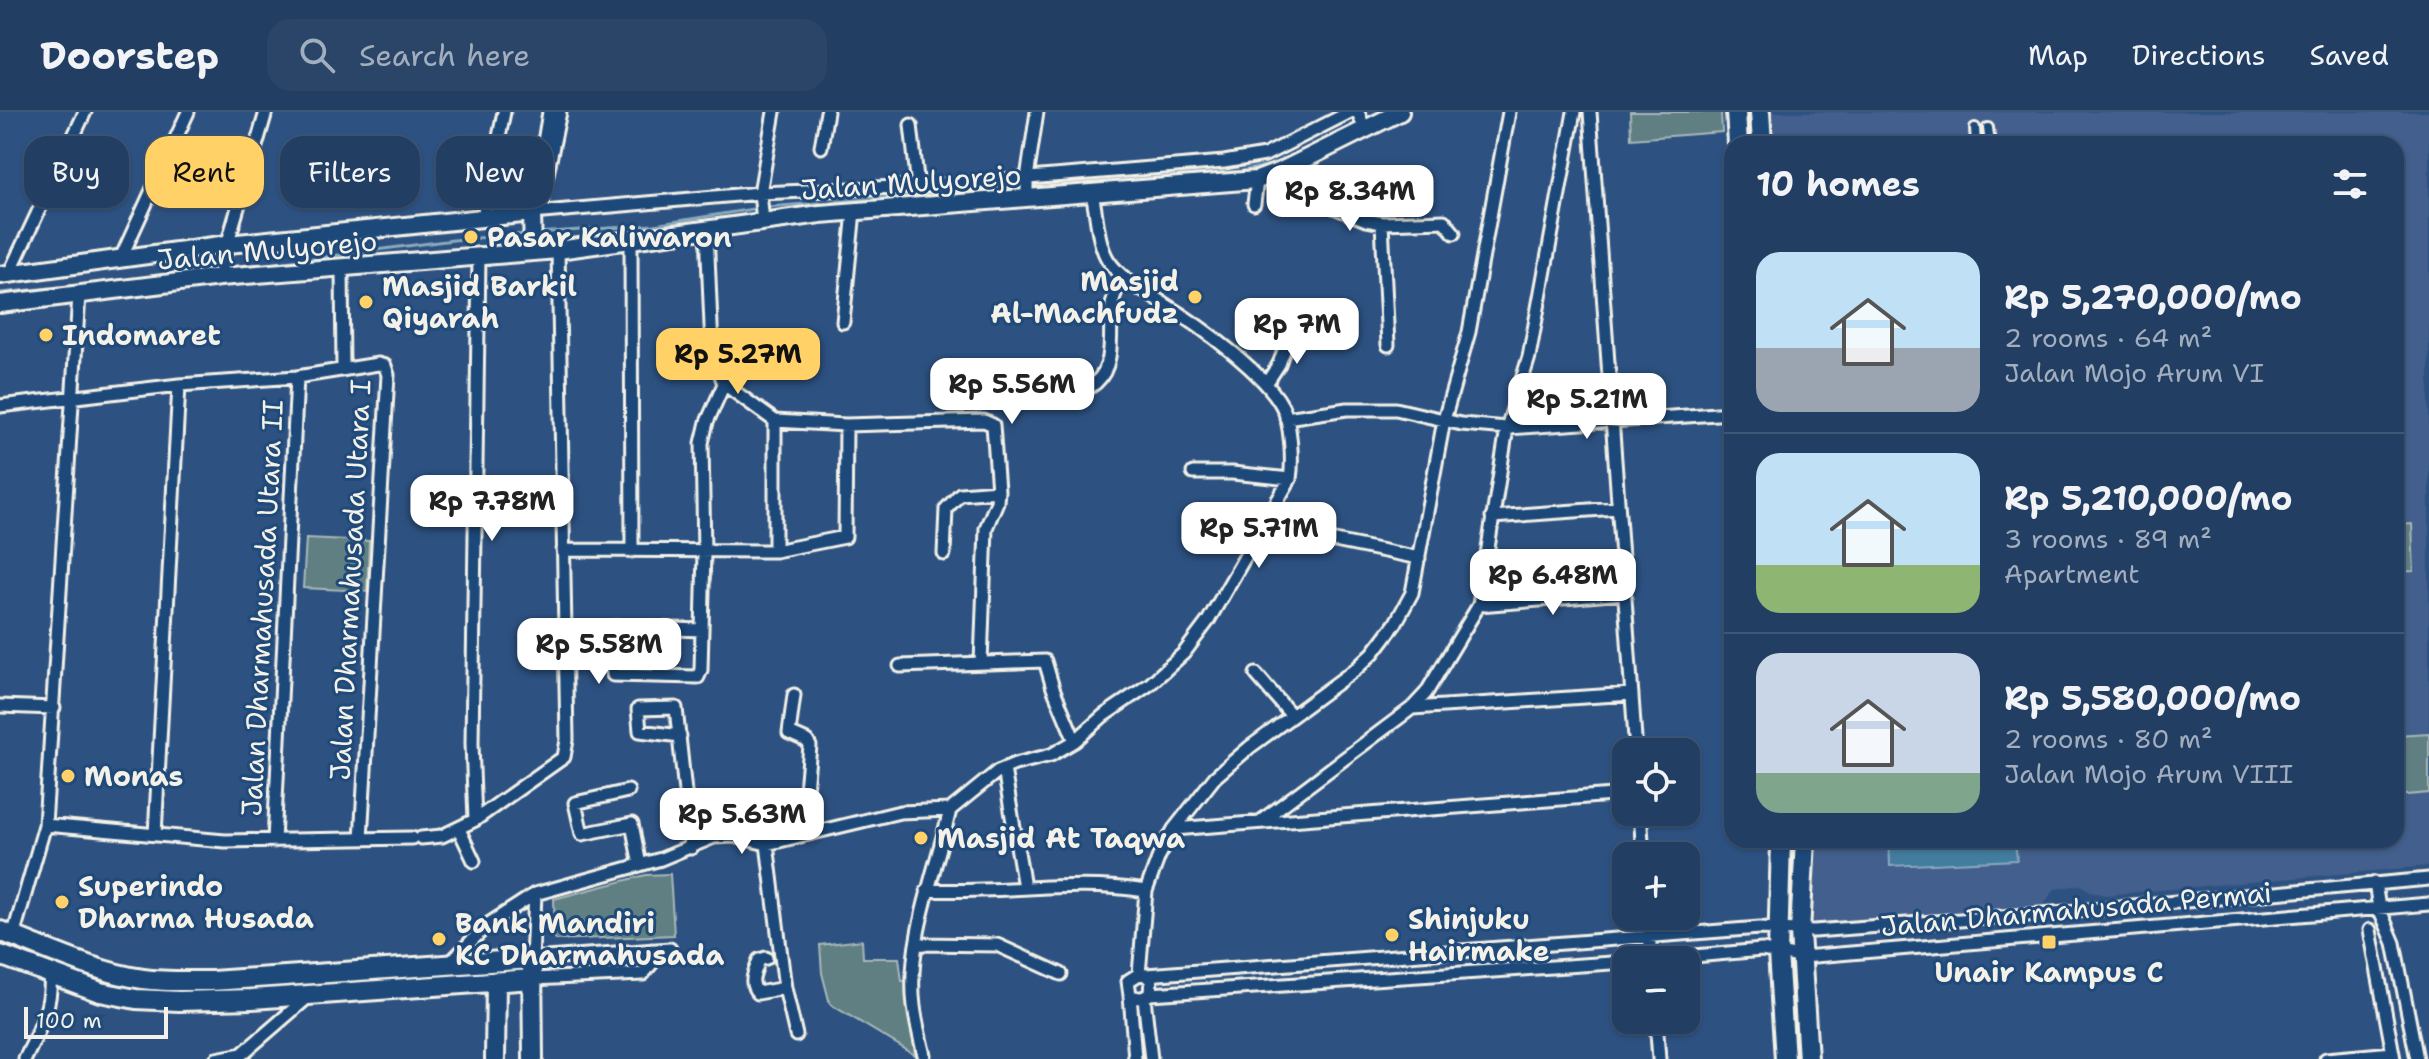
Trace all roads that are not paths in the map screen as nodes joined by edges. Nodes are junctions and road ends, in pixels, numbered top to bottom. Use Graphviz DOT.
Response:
graph roads {
  1 [pos="85,112"];
  2 [pos="188,112"];
  3 [pos="266,112"];
  4 [pos="504,112"];
  5 [pos="549,112"];
  6 [pos="560,112"];
  7 [pos="774,112"];
  8 [pos="827,112"];
  9 [pos="1037,112"];
  10 [pos="1400,112"];
  11 [pos="1509,112"];
  12 [pos="1574,112"];
  13 [pos="1590,112"];
  14 [pos="1736,112"];
  15 [pos="1760,112"];
  16 [pos="1356,119"];
  17 [pos="911,125"];
  18 [pos="1975,128"];
  19 [pos="1988,128"];
  20 [pos="1738,136"];
  21 [pos="1762,136"];
  22 [pos="1976,136"];
  23 [pos="1989,136"];
  24 [pos="821,147"];
  25 [pos="1183,176"];
  26 [pos="1259,179"];
  27 [pos="1027,180"];
  28 [pos="1097,185"];
  29 [pos="760,195"];
  30 [pos="913,195"];
  31 [pos="1028,197"];
  32 [pos="1254,204"];
  33 [pos="854,211"];
  34 [pos="483,217"];
  35 [pos="762,217"];
  36 [pos="1382,223"];
  37 [pos="534,228"];
  38 [pos="1454,233"];
  39 [pos="707,236"];
  40 [pos="631,242"];
  41 [pos="226,248"];
  42 [pos="558,250"];
  43 [pos="479,257"];
  44 [pos="120,261"];
  45 [pos="342,269"];
  46 [pos="4,274"];
  47 [pos="221,275"];
  48 [pos="1124,278"];
  49 [pos="79,295"];
  50 [pos="0,304"];
  51 [pos="843,322"];
  52 [pos="1292,329"];
  53 [pos="1388,345"];
  54 [pos="343,368"];
  55 [pos="297,377"];
  56 [pos="724,384"];
  57 [pos="1266,384"];
  58 [pos="179,385"];
  59 [pos="1003,387"];
  60 [pos="72,397"];
  61 [pos="0,406"];
  62 [pos="1724,414"];
  63 [pos="1286,418"];
  64 [pos="1444,420"];
  65 [pos="775,421"];
  66 [pos="1611,422"];
  67 [pos="846,425"];
  68 [pos="1507,428"];
  69 [pos="1193,473"];
  70 [pos="1290,479"];
  71 [pos="998,491"];
  72 [pos="1617,508"];
  73 [pos="1492,517"];
  74 [pos="1335,541"];
  75 [pos="563,550"];
  76 [pos="632,551"];
  77 [pos="775,551"];
  78 [pos="704,552"];
  79 [pos="944,554"];
  80 [pos="1419,558"];
  81 [pos="1624,593"];
  82 [pos="1479,605"];
  83 [pos="702,630"];
  84 [pos="981,663"];
  85 [pos="900,666"];
  86 [pos="1256,674"];
  87 [pos="1632,694"];
  88 [pos="794,695"];
  89 [pos="0,706"];
  90 [pos="54,708"];
  91 [pos="1412,708"];
  92 [pos="1292,716"];
  93 [pos="680,736"];
  94 [pos="1635,738"];
  95 [pos="1075,741"];
  96 [pos="1004,769"];
  97 [pos="628,791"];
  98 [pos="1612,795"];
  99 [pos="950,810"];
  100 [pos="475,820"];
  101 [pos="1261,821"];
  102 [pos="45,825"];
  103 [pos="459,829"];
  104 [pos="1174,829"];
  105 [pos="155,835"];
  106 [pos="802,835"];
  107 [pos="361,839"];
  108 [pos="274,841"];
  109 [pos="767,844"];
  110 [pos="691,848"];
  111 [pos="1781,848"];
  112 [pos="1805,848"];
  113 [pos="474,861"];
  114 [pos="640,865"];
  115 [pos="2429,879"];
  116 [pos="2375,883"];
  117 [pos="1024,887"];
  118 [pos="927,890"];
  119 [pos="1146,891"];
  120 [pos="535,894"];
  121 [pos="2429,904"];
  122 [pos="2379,908"];
  123 [pos="1649,930"];
  124 [pos="1778,930"];
  125 [pos="2370,930"];
  126 [pos="1800,932"];
  127 [pos="6,933"];
  128 [pos="1649,936"];
  129 [pos="918,944"];
  130 [pos="1650,946"];
  131 [pos="670,949"];
  132 [pos="652,950"];
  133 [pos="1778,953"];
  134 [pos="0,955"];
  135 [pos="1700,956"];
  136 [pos="1800,957"];
  137 [pos="766,958"];
  138 [pos="532,959"];
  139 [pos="1612,963"];
  140 [pos="449,964"];
  141 [pos="50,973"];
  142 [pos="1061,974"];
  143 [pos="1143,974"];
  144 [pos="532,979"];
  145 [pos="212,981"];
  146 [pos="496,981"];
  147 [pos="785,988"];
  148 [pos="311,994"];
  149 [pos="1130,995"];
  150 [pos="1147,996"];
  151 [pos="214,1001"];
  152 [pos="1657,1034"];
  153 [pos="796,1035"];
  154 [pos="924,1055"];
  155 [pos="243,1056"];
  156 [pos="2394,1056"];
  157 [pos="25,1059"];
  158 [pos="216,1059"];
  159 [pos="495,1059"];
  160 [pos="533,1059"];
  161 [pos="1135,1059"];
  162 [pos="1151,1059"];
  163 [pos="1659,1059"];
  164 [pos="1785,1059"];
  165 [pos="1808,1059"];
  166 [pos="2326,1059"];
  167 [pos="2417,1059"];
  1 -- 46 [label="street"];
  2 -- 44 [label="street"];
  3 -- 41 [label="street"];
  4 -- 34 [label="street"];
  5 -- 37 [label="street"];
  6 -- 37 [label="street"];
  7 -- 29 [label="street"];
  8 -- 24 [label="street"];
  9 -- 27 [label="street"];
  10 -- 16 [label="main road, Jalan Mulyorejo"];
  11 -- 64 [label="street"];
  12 -- 68 [label="street"];
  13 -- 66 [label="street"];
  14 -- 20 [label="main road"];
  15 -- 21 [label="main road"];
  16 -- 25 [label="street"];
  16 -- 26 [label="main road, Jalan Mulyorejo"];
  17 -- 30 [label="street"];
  18 -- 22 [label="street"];
  19 -- 23 [label="street"];
  25 -- 26 [label="main road, Jalan Mulyorejo"];
  25 -- 28 [label="main road, Jalan Mulyorejo"];
  26 -- 32 [label="street"];
  26 -- 36 [label="street"];
  27 -- 28 [label="street"];
  27 -- 30 [label="street"];
  27 -- 31 [label="street"];
  28 -- 31 [label="main road, Jalan Mulyorejo"];
  28 -- 48 [label="street"];
  29 -- 30 [label="street"];
  29 -- 35 [label="street"];
  29 -- 37 [label="street"];
  30 -- 31 [label="main road, Jalan Mulyorejo"];
  30 -- 33 [label="main road, Jalan Mulyorejo"];
  33 -- 35 [label="main road, Jalan Mulyorejo"];
  33 -- 51 [label="street"];
  34 -- 37 [label="main road"];
  34 -- 41 [label="main road"];
  35 -- 39 [label="main road, Jalan Mulyorejo"];
  36 -- 38 [label="street"];
  36 -- 53 [label="street"];
  37 -- 42 [label="main road, Jalan Mulyorejo"];
  37 -- 43 [label="main road, Jalan Mulyorejo"];
  39 -- 40 [label="main road, Jalan Mulyorejo"];
  39 -- 56 [label="street"];
  40 -- 42 [label="main road, Jalan Mulyorejo"];
  40 -- 76 [label="street"];
  41 -- 44 [label="main road"];
  41 -- 47 [label="street"];
  42 -- 75 [label="street"];
  43 -- 45 [label="main road, Jalan Mulyorejo"];
  43 -- 100 [label="street"];
  44 -- 46 [label="main road"];
  45 -- 47 [label="main road, Jalan Mulyorejo"];
  45 -- 54 [label="street, Jalan Dharmahusada Utara I"];
  47 -- 49 [label="main road, Jalan Mulyorejo"];
  48 -- 57 [label="street"];
  48 -- 59 [label="street"];
  49 -- 50 [label="main road, Jalan Mulyorejo"];
  49 -- 60 [label="street"];
  52 -- 57 [label="street"];
  54 -- 55 [label="street, Jalan Dharmahusada Utara I"];
  54 -- 107 [label="street, Jalan Dharmahusada Utara I"];
  55 -- 58 [label="street, Jalan Dharmahusada Utara I"];
  55 -- 108 [label="street, Jalan Dharmahusada Utara II"];
  56 -- 65 [label="street"];
  56 -- 78 [label="street"];
  57 -- 63 [label="street"];
  58 -- 60 [label="street, Jalan Dharmahusada Utara I"];
  58 -- 105 [label="street"];
  60 -- 61 [label="street, Jalan Dharmahusada Utara I"];
  60 -- 90 [label="street"];
  62 -- 66 [label="street"];
  63 -- 64 [label="street"];
  63 -- 70 [label="street"];
  64 -- 68 [label="street"];
  64 -- 80 [label="street"];
  65 -- 67 [label="street"];
  65 -- 77 [label="street"];
  66 -- 68 [label="street"];
  66 -- 72 [label="street"];
  67 -- 71 [label="street"];
  67 -- 77 [label="street"];
  68 -- 73 [label="street"];
  69 -- 70 [label="street"];
  70 -- 95 [label="street"];
  71 -- 79 [label="street"];
  71 -- 84 [label="street"];
  72 -- 73 [label="street"];
  72 -- 81 [label="street"];
  73 -- 82 [label="street"];
  74 -- 80 [label="street"];
  75 -- 76 [label="street"];
  75 -- 100 [label="street"];
  76 -- 78 [label="street"];
  77 -- 78 [label="street"];
  78 -- 83 [label="street"];
  80 -- 92 [label="street"];
  81 -- 82 [label="street"];
  81 -- 87 [label="street"];
  82 -- 91 [label="street"];
  83 -- 83 [label="street"];
  84 -- 85 [label="street"];
  84 -- 95 [label="street"];
  86 -- 92 [label="street"];
  87 -- 91 [label="street"];
  87 -- 94 [label="street"];
  88 -- 106 [label="street"];
  89 -- 90 [label="street"];
  90 -- 102 [label="street"];
  91 -- 101 [label="street"];
  92 -- 104 [label="street"];
  93 -- 110 [label="street"];
  95 -- 96 [label="street"];
  96 -- 99 [label="street"];
  96 -- 117 [label="street"];
  97 -- 114 [label="street"];
  98 -- 101 [label="street"];
  99 -- 106 [label="street"];
  99 -- 118 [label="street"];
  100 -- 103 [label="street"];
  101 -- 104 [label="street"];
  102 -- 105 [label="street"];
  102 -- 127 [label="street"];
  103 -- 107 [label="street"];
  103 -- 113 [label="street"];
  104 -- 119 [label="street"];
  105 -- 108 [label="street"];
  106 -- 109 [label="street"];
  107 -- 108 [label="street"];
  109 -- 110 [label="street"];
  109 -- 147 [label="street"];
  110 -- 114 [label="street"];
  111 -- 124 [label="main road"];
  112 -- 126 [label="main road"];
  114 -- 120 [label="street"];
  115 -- 116 [label="street, Jalan Dharmahusada Permai"];
  116 -- 122 [label="street"];
  116 -- 126 [label="street, Jalan Dharmahusada Permai"];
  117 -- 118 [label="street"];
  117 -- 119 [label="street"];
  118 -- 129 [label="street"];
  119 -- 143 [label="street"];
  120 -- 138 [label="street"];
  120 -- 140 [label="street"];
  121 -- 122 [label="street, Jalan Dharmahusada Permai"];
  122 -- 136 [label="street, Jalan Dharmahusada Permai"];
  122 -- 167 [label="street"];
  123 -- 128 [label="street"];
  124 -- 126 [label="street, Jalan Dharmahusada Permai"];
  124 -- 128 [label="street, Jalan Dharmahusada Permai"];
  124 -- 133 [label="main road"];
  125 -- 156 [label="street"];
  126 -- 136 [label="main road"];
  127 -- 145 [label="main road"];
  128 -- 130 [label="street"];
  128 -- 143 [label="street, Jalan Dharmahusada Permai"];
  129 -- 142 [label="street"];
  129 -- 154 [label="street"];
  131 -- 132 [label="street"];
  132 -- 138 [label="street"];
  132 -- 144 [label="street"];
  133 -- 135 [label="street, Jalan Dharmahusada Permai"];
  133 -- 136 [label="street, Jalan Dharmahusada Permai"];
  133 -- 164 [label="main road"];
  134 -- 141 [label="main road"];
  136 -- 165 [label="main road"];
  137 -- 147 [label="street"];
  138 -- 140 [label="main road"];
  138 -- 144 [label="main road"];
  139 -- 150 [label="street"];
  140 -- 145 [label="main road"];
  141 -- 151 [label="main road"];
  141 -- 157 [label="street"];
  143 -- 149 [label="street"];
  143 -- 150 [label="street"];
  144 -- 146 [label="main road"];
  144 -- 160 [label="main road"];
  145 -- 151 [label="main road"];
  146 -- 148 [label="main road"];
  146 -- 159 [label="main road"];
  147 -- 153 [label="street"];
  148 -- 151 [label="main road"];
  148 -- 155 [label="street"];
  149 -- 150 [label="street"];
  149 -- 161 [label="street"];
  150 -- 162 [label="street"];
  152 -- 163 [label="street"];
  155 -- 158 [label="street"];
  156 -- 166 [label="street"];
}
